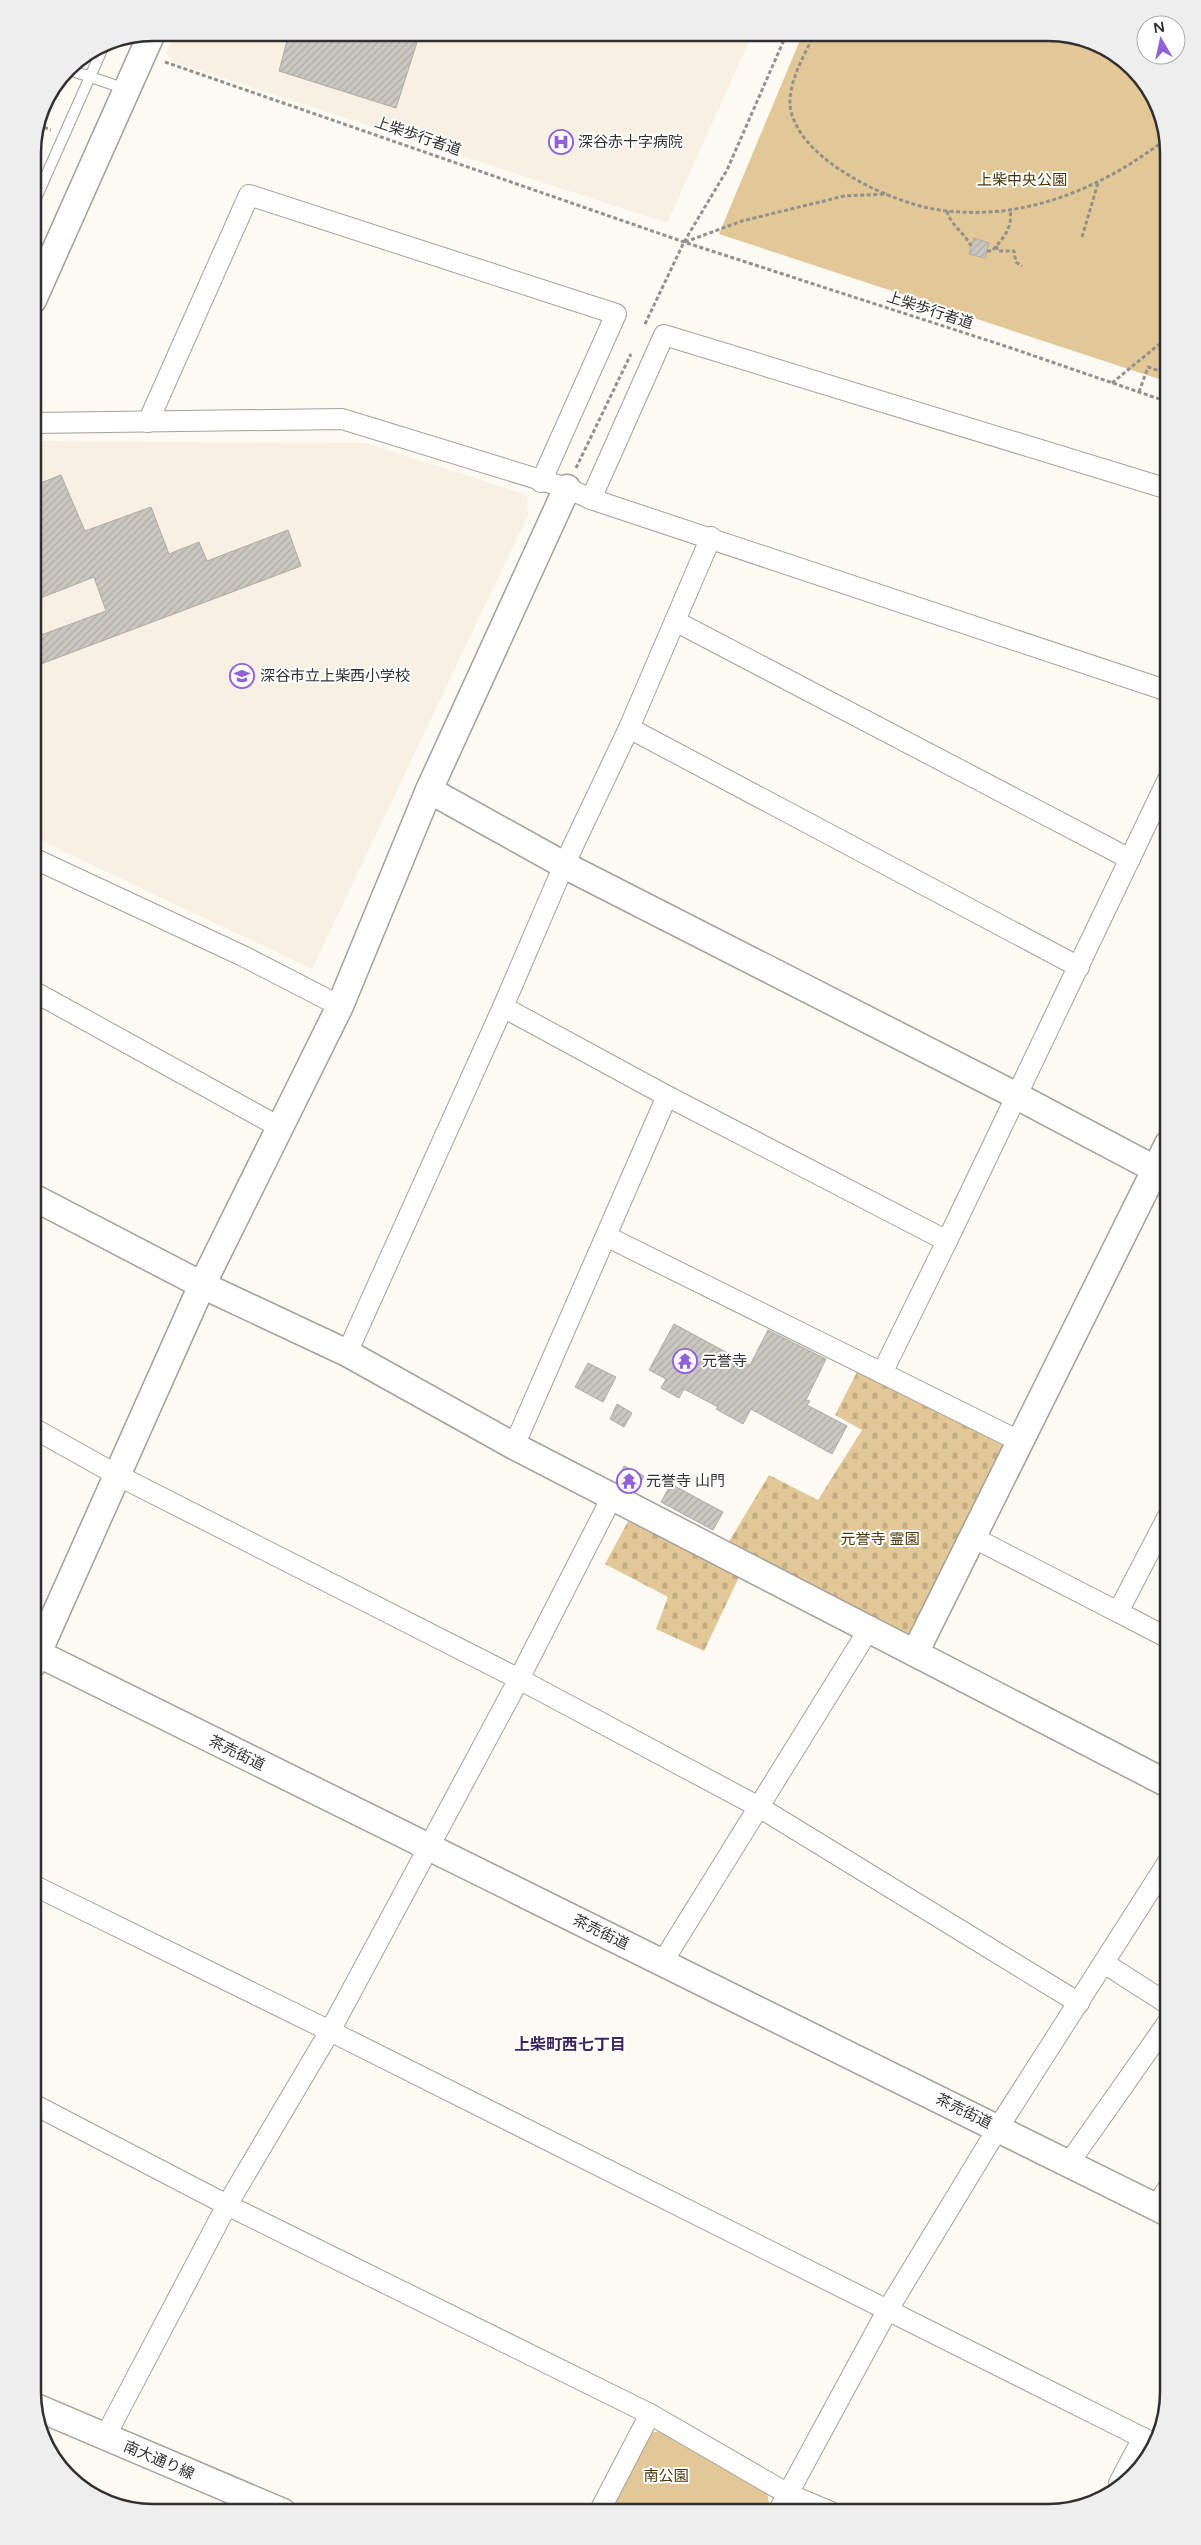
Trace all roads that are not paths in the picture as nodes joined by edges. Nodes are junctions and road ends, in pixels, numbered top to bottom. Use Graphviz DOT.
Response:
graph roads {
  1 [pos="148,43"];
  2 [pos="100,55"];
  3 [pos="77,71"];
  4 [pos="90,76"];
  5 [pos="127,89"];
  6 [pos="41,187"];
  7 [pos="41,282"];
  8 [pos="148,422"];
  9 [pos="41,423"];
  10 [pos="541,482"];
  11 [pos="1160,487"];
  12 [pos="567,488"];
  13 [pos="591,499"];
  14 [pos="710,537"];
  15 [pos="674,621"];
  16 [pos="1160,688"];
  17 [pos="629,728"];
  18 [pos="430,790"];
  19 [pos="1160,796"];
  20 [pos="1130,860"];
  21 [pos="41,862"];
  22 [pos="564,865"];
  23 [pos="1079,967"];
  24 [pos="41,995"];
  25 [pos="340,1006"];
  26 [pos="503,1007"];
  27 [pos="667,1096"];
  28 [pos="1017,1096"];
  29 [pos="281,1128"];
  30 [pos="1160,1172"];
  31 [pos="1160,1177"];
  32 [pos="41,1201"];
  33 [pos="606,1236"];
  34 [pos="947,1242"];
  35 [pos="202,1285"];
  36 [pos="347,1353"];
  37 [pos="882,1373"];
  38 [pos="41,1432"];
  39 [pos="1021,1442"];
  40 [pos="514,1446"];
  41 [pos="117,1475"];
  42 [pos="613,1495"];
  43 [pos="1160,1532"];
  44 [pos="974,1538"];
  45 [pos="1118,1612"];
  46 [pos="869,1629"];
  47 [pos="1160,1634"];
  48 [pos="41,1641"];
  49 [pos="915,1653"];
  50 [pos="41,1659"];
  51 [pos="520,1679"];
  52 [pos="1160,1780"];
  53 [pos="759,1807"];
  54 [pos="428,1847"];
  55 [pos="1160,1875"];
  56 [pos="41,1889"];
  57 [pos="662,1963"];
  58 [pos="1104,1963"];
  59 [pos="1160,1999"];
  60 [pos="1079,2003"];
  61 [pos="330,2031"];
  62 [pos="1160,2033"];
  63 [pos="41,2109"];
  64 [pos="998,2128"];
  65 [pos="1069,2163"];
  66 [pos="1160,2200"];
  67 [pos="227,2205"];
  68 [pos="887,2311"];
  69 [pos="42,2410"];
  70 [pos="650,2414"];
  71 [pos="105,2437"];
  72 [pos="1148,2441"];
  73 [pos="1128,2470"];
  74 [pos="788,2494"];
  75 [pos="264,2504"];
  76 [pos="603,2504"];
  77 [pos="782,2504"];
  78 [pos="812,2504"];
  1 -- 5 [label="street"];
  2 -- 4 [label="lane"];
  3 -- 4 [label="lane"];
  4 -- 5 [label="lane"];
  4 -- 6 [label="lane"];
  5 -- 7 [label="street"];
  8 -- 9 [label="street"];
  8 -- 10 [label="street"];
  8 -- 10 [label="street"];
  10 -- 12 [label="street"];
  11 -- 13 [label="street"];
  12 -- 13 [label="street"];
  12 -- 18 [label="street"];
  13 -- 14 [label="street"];
  14 -- 15 [label="street"];
  14 -- 16 [label="street"];
  15 -- 17 [label="street"];
  15 -- 20 [label="street"];
  17 -- 22 [label="street"];
  17 -- 23 [label="street"];
  18 -- 22 [label="street"];
  18 -- 25 [label="street"];
  19 -- 20 [label="street"];
  20 -- 23 [label="street"];
  21 -- 25 [label="street"];
  22 -- 26 [label="street"];
  22 -- 28 [label="street"];
  23 -- 28 [label="street"];
  24 -- 29 [label="street"];
  25 -- 29 [label="street"];
  26 -- 27 [label="street"];
  26 -- 36 [label="street"];
  27 -- 33 [label="street"];
  27 -- 34 [label="street"];
  28 -- 30 [label="street"];
  28 -- 34 [label="street"];
  29 -- 35 [label="street"];
  31 -- 39 [label="street"];
  32 -- 35 [label="street"];
  33 -- 37 [label="street"];
  33 -- 40 [label="street"];
  34 -- 37 [label="street"];
  35 -- 36 [label="street"];
  35 -- 41 [label="street"];
  36 -- 40 [label="street"];
  37 -- 39 [label="street"];
  38 -- 41 [label="street"];
  39 -- 44 [label="street"];
  40 -- 42 [label="street"];
  41 -- 48 [label="street"];
  41 -- 51 [label="street"];
  42 -- 46 [label="street"];
  42 -- 51 [label="street"];
  43 -- 45 [label="street"];
  44 -- 45 [label="street"];
  44 -- 49 [label="street"];
  45 -- 47 [label="street"];
  46 -- 49 [label="street"];
  46 -- 53 [label="street"];
  49 -- 52 [label="street"];
  50 -- 54 [label="street, 茶売街道"];
  51 -- 53 [label="street"];
  51 -- 54 [label="street"];
  53 -- 57 [label="street"];
  53 -- 60 [label="street"];
  54 -- 57 [label="street, 茶売街道"];
  54 -- 61 [label="street"];
  55 -- 58 [label="street"];
  56 -- 61 [label="street"];
  57 -- 64 [label="street, 茶売街道"];
  58 -- 59 [label="street"];
  58 -- 60 [label="street"];
  60 -- 64 [label="street"];
  61 -- 67 [label="street"];
  61 -- 68 [label="street"];
  62 -- 65 [label="street"];
  63 -- 67 [label="street"];
  64 -- 65 [label="street, 茶売街道"];
  64 -- 68 [label="street"];
  65 -- 66 [label="street, 茶売街道"];
  67 -- 70 [label="street"];
  67 -- 71 [label="street"];
  68 -- 72 [label="street"];
  68 -- 74 [label="street"];
  69 -- 71 [label="street, 南大通り線"];
  70 -- 74 [label="street"];
  70 -- 76 [label="street"];
  71 -- 75 [label="street, 南大通り線"];
  72 -- 73 [label="street"];
  74 -- 77 [label="street"];
  74 -- 78 [label="street"];
}
